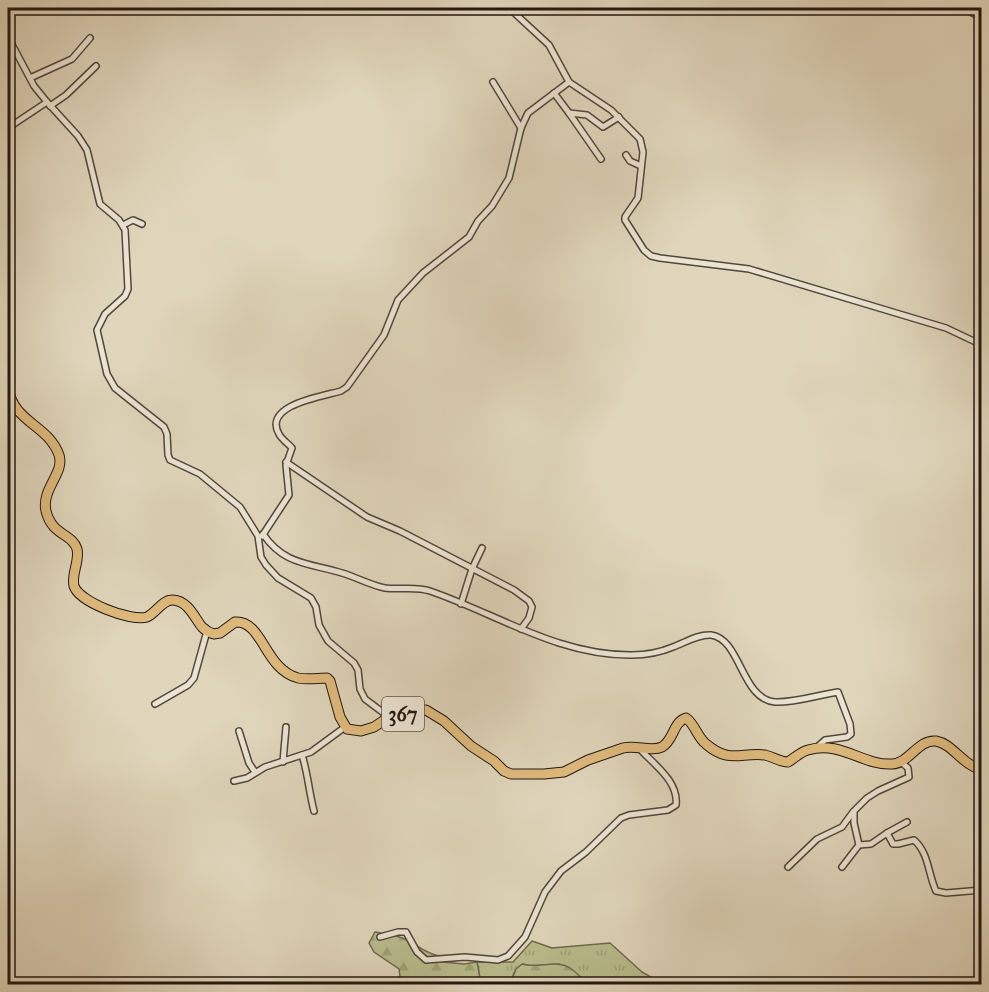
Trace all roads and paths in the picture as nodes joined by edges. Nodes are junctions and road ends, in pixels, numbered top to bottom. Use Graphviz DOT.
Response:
graph roads {
  1 [pos="509,8"];
  2 [pos="963,8"];
  3 [pos="981,18"];
  4 [pos="8,37"];
  5 [pos="90,38"];
  6 [pos="96,66"];
  7 [pos="30,78"];
  8 [pos="494,82"];
  9 [pos="569,82"];
  10 [pos="554,93"];
  11 [pos="49,104"];
  12 [pos="569,113"];
  13 [pos="619,117"];
  14 [pos="8,128"];
  15 [pos="521,128"];
  16 [pos="626,155"];
  17 [pos="601,159"];
  18 [pos="641,166"];
  19 [pos="142,224"];
  20 [pos="123,225"];
  21 [pos="981,345"];
  22 [pos="8,387"];
  23 [pos="286,462"];
  24 [pos="261,537"];
  25 [pos="482,548"];
  26 [pos="472,569"];
  27 [pos="461,604"];
  28 [pos="521,629"];
  29 [pos="207,631"];
  30 [pos="155,704"];
  31 [pos="389,717"];
  32 [pos="286,727"];
  33 [pos="345,727"];
  34 [pos="239,731"];
  35 [pos="638,746"];
  36 [pos="815,749"];
  37 [pos="302,755"];
  38 [pos="283,762"];
  39 [pos="901,762"];
  40 [pos="981,770"];
  41 [pos="255,772"];
  42 [pos="234,781"];
  43 [pos="855,810"];
  44 [pos="314,811"];
  45 [pos="907,822"];
  46 [pos="887,833"];
  47 [pos="859,845"];
  48 [pos="788,867"];
  49 [pos="843,867"];
  50 [pos="981,890"];
  51 [pos="380,937"];
  1 -- 9 [label="street"];
  2 -- 3 [label="street"];
  4 -- 7 [label="street"];
  5 -- 7 [label="street"];
  6 -- 11 [label="street"];
  7 -- 11 [label="street"];
  8 -- 15 [label="street"];
  9 -- 10 [label="street"];
  9 -- 13 [label="street"];
  10 -- 12 [label="street"];
  10 -- 15 [label="street"];
  11 -- 14 [label="street"];
  11 -- 20 [label="street"];
  12 -- 13 [label="street"];
  12 -- 17 [label="street"];
  13 -- 18 [label="street"];
  15 -- 23 [label="street"];
  16 -- 18 [label="street"];
  18 -- 21 [label="street"];
  19 -- 20 [label="street"];
  20 -- 24 [label="street"];
  22 -- 29 [label="main road"];
  23 -- 24 [label="street"];
  23 -- 26 [label="street"];
  24 -- 27 [label="street"];
  24 -- 31 [label="street"];
  25 -- 26 [label="street"];
  26 -- 27 [label="street"];
  26 -- 28 [label="street"];
  27 -- 28 [label="street"];
  28 -- 36 [label="street"];
  29 -- 30 [label="street"];
  29 -- 33 [label="main road"];
  31 -- 33 [label="main road, 367"];
  31 -- 35 [label="main road, 367"];
  32 -- 38 [label="street"];
  33 -- 37 [label="street"];
  34 -- 41 [label="street"];
  35 -- 36 [label="main road, 367"];
  35 -- 51 [label="street"];
  36 -- 39 [label="main road, 367"];
  37 -- 38 [label="street"];
  37 -- 44 [label="street"];
  38 -- 41 [label="street"];
  39 -- 40 [label="main road"];
  39 -- 43 [label="street"];
  41 -- 42 [label="street"];
  43 -- 47 [label="street"];
  43 -- 48 [label="street"];
  45 -- 46 [label="street"];
  46 -- 47 [label="street"];
  46 -- 50 [label="street"];
  47 -- 49 [label="street"];
}
